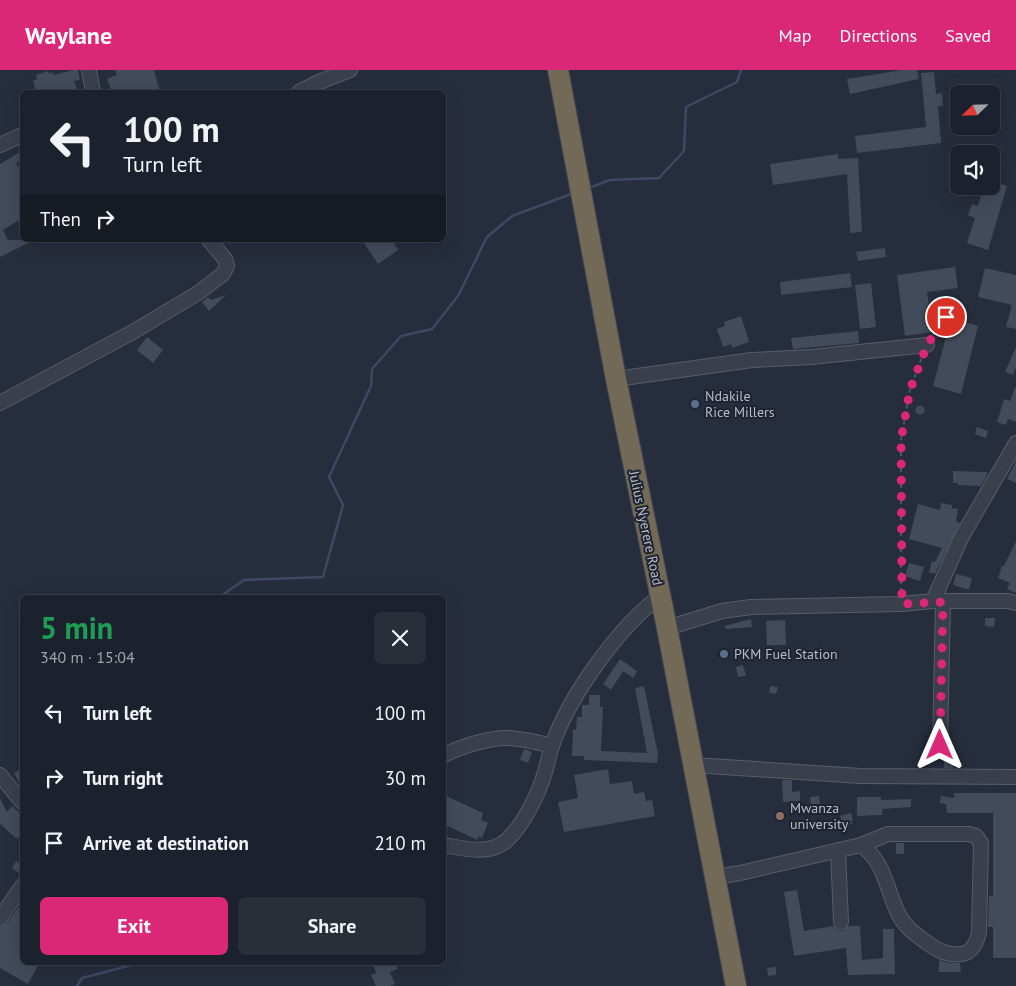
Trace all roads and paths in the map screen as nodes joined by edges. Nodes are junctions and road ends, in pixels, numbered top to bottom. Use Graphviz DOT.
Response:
graph roads {
  1 [pos="89,70"];
  2 [pos="350,70"];
  3 [pos="558,70"];
  4 [pos="93,90"];
  5 [pos="303,90"];
  6 [pos="20,136"];
  7 [pos="0,145"];
  8 [pos="211,242"];
  9 [pos="946,317"];
  10 [pos="927,345"];
  11 [pos="616,379"];
  12 [pos="0,403"];
  13 [pos="1016,442"];
  14 [pos="660,596"];
  15 [pos="938,602"];
  16 [pos="1016,603"];
  17 [pos="902,604"];
  18 [pos="667,628"];
  19 [pos="940,745"];
  20 [pos="552,746"];
  21 [pos="446,754"];
  22 [pos="694,765"];
  23 [pos="0,775"];
  24 [pos="1016,777"];
  25 [pos="20,800"];
  26 [pos="446,845"];
  27 [pos="861,845"];
  28 [pos="838,850"];
  29 [pos="715,877"];
  30 [pos="20,889"];
  31 [pos="0,918"];
  32 [pos="841,922"];
  33 [pos="736,986"];
  1 -- 4 [label="street"];
  2 -- 5 [label="street"];
  3 -- 11 [label="highway, Julius Nyerere Road"];
  6 -- 7 [label="street"];
  8 -- 12 [label="street"];
  9 -- 10 [label="path"];
  10 -- 11 [label="street"];
  10 -- 17 [label="path"];
  11 -- 14 [label="highway, Julius Nyerere Road"];
  13 -- 15 [label="street"];
  14 -- 18 [label="highway, Julius Nyerere Road"];
  14 -- 20 [label="street"];
  15 -- 16 [label="street"];
  15 -- 17 [label="street"];
  15 -- 19 [label="street"];
  17 -- 18 [label="street"];
  18 -- 22 [label="highway, Julius Nyerere Road"];
  20 -- 21 [label="street"];
  20 -- 26 [label="street"];
  22 -- 24 [label="street"];
  22 -- 29 [label="highway, Julius Nyerere Road"];
  23 -- 25 [label="street"];
  27 -- 27 [label="street"];
  27 -- 28 [label="street"];
  28 -- 29 [label="street"];
  28 -- 32 [label="street"];
  29 -- 33 [label="highway, Julius Nyerere Road"];
  30 -- 31 [label="street"];
}
